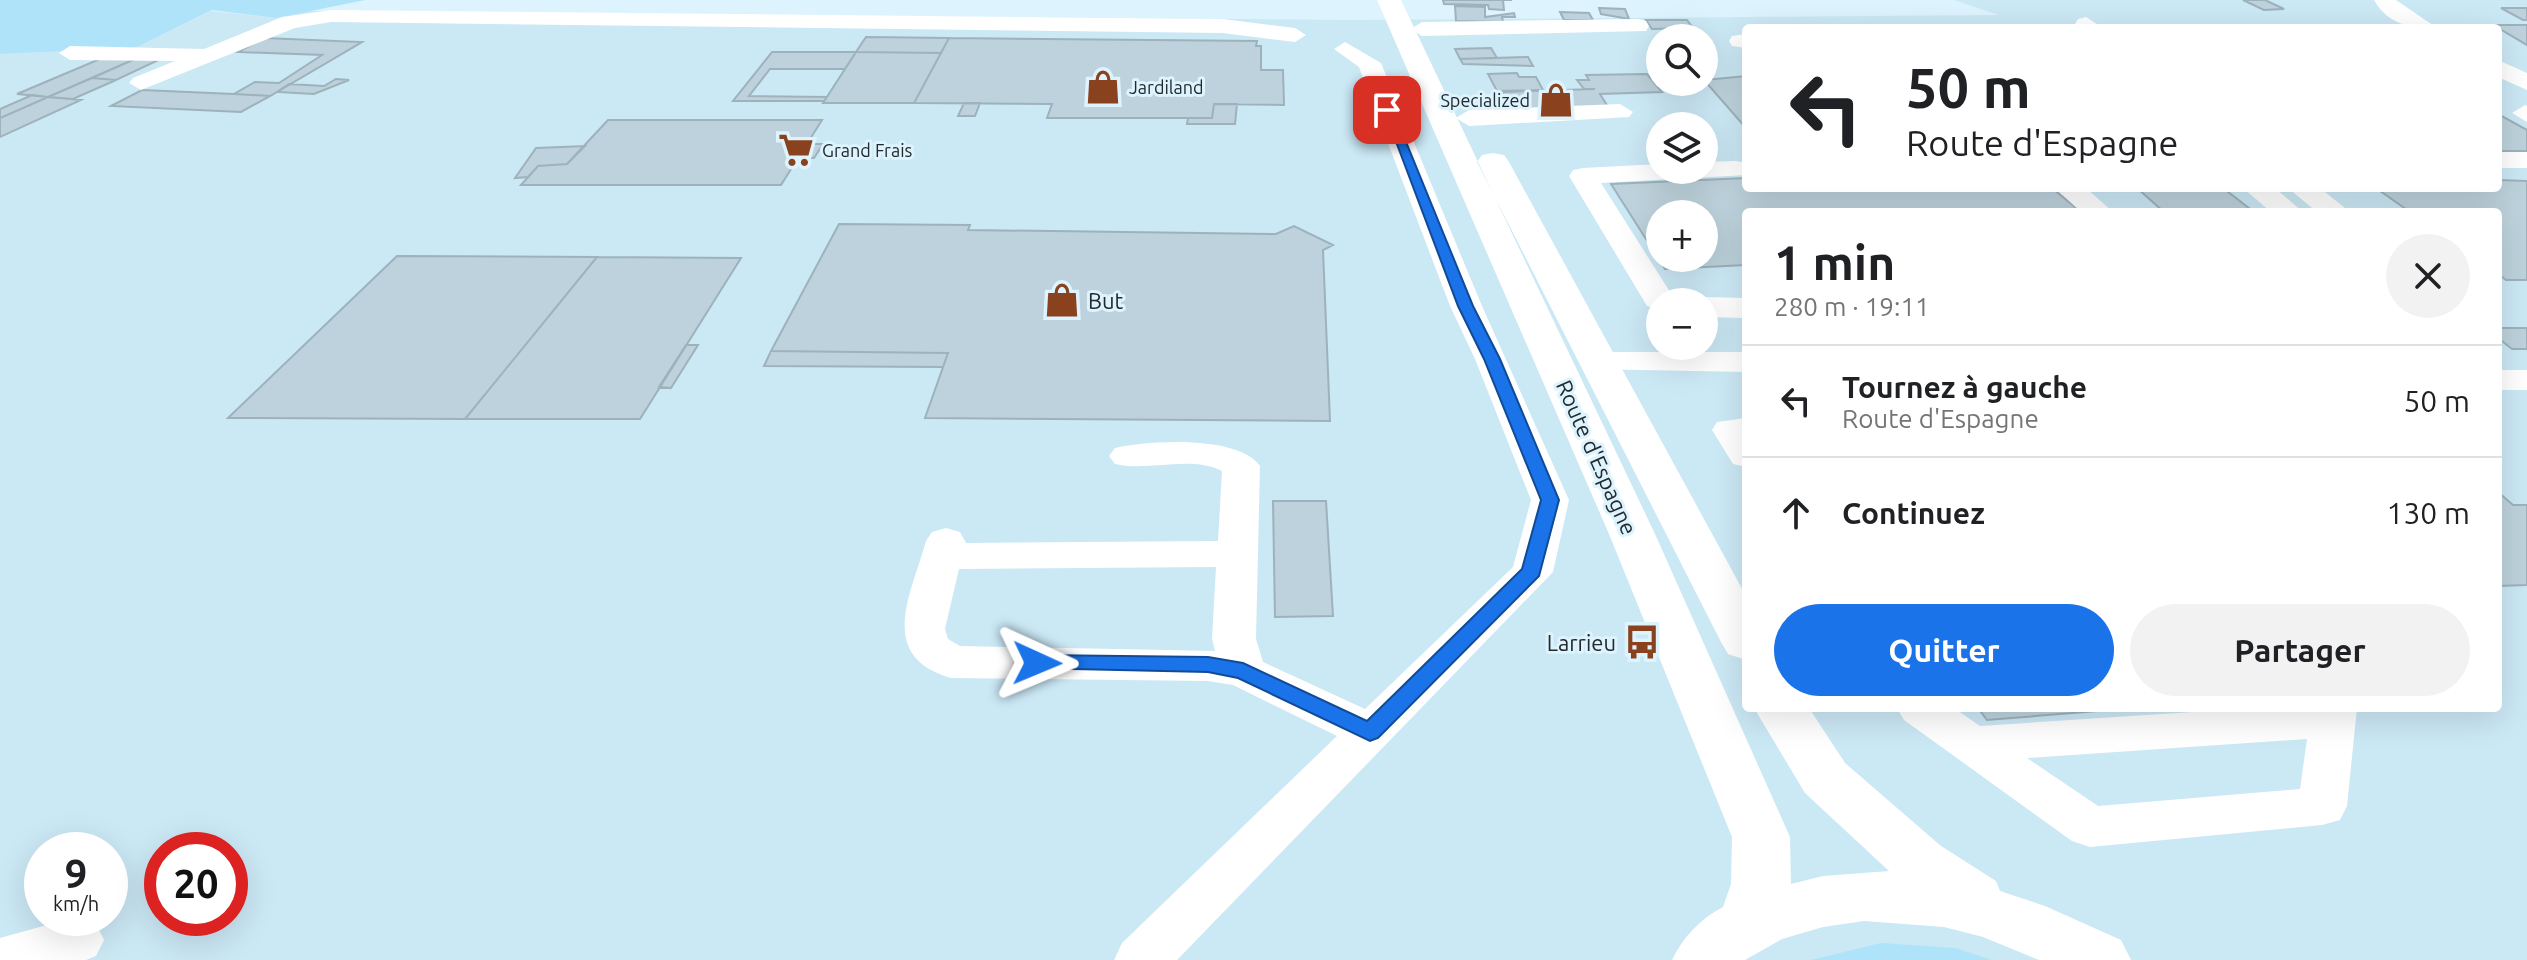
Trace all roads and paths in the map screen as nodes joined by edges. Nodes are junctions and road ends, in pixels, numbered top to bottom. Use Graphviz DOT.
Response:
graph roads {
  1 [pos="2385,0"];
  2 [pos="1407,15"];
  3 [pos="2418,24"];
  4 [pos="1638,26"];
  5 [pos="701,36"];
  6 [pos="1320,41"];
  7 [pos="70,53"];
  8 [pos="211,54"];
  9 [pos="2502,69"];
  10 [pos="141,83"];
  11 [pos="2527,83"];
  12 [pos="1620,112"];
  13 [pos="1469,118"];
  14 [pos="2502,160"];
  15 [pos="2527,160"];
  16 [pos="1736,169"];
  17 [pos="2074,192"];
  18 [pos="2262,192"];
  19 [pos="2308,192"];
  20 [pos="2094,208"];
  21 [pos="2284,208"];
  22 [pos="2330,208"];
  23 [pos="1651,288"];
  24 [pos="1718,307"];
  25 [pos="1742,308"];
  26 [pos="1600,362"];
  27 [pos="1742,362"];
  28 [pos="1742,429"];
  29 [pos="1742,450"];
  30 [pos="1128,456"];
  31 [pos="1237,554"];
  32 [pos="1742,635"];
  33 [pos="1243,671"];
  34 [pos="1784,712"];
  35 [pos="1926,712"];
  36 [pos="2332,714"];
  37 [pos="1370,732"];
  38 [pos="1972,744"];
  39 [pos="1996,914"];
  40 [pos="77,940"];
  41 [pos="1727,942"];
  42 [pos="5,960"];
  43 [pos="1141,960"];
  44 [pos="2099,960"];
  1 -- 3 [label="street"];
  2 -- 4 [label="street"];
  2 -- 13 [label="main road, Route d'Espagne"];
  2 -- 41 [label="main road, Route d'Espagne"];
  5 -- 6 [label="street"];
  6 -- 8 [label="street"];
  6 -- 37 [label="street"];
  7 -- 8 [label="street"];
  8 -- 10 [label="street"];
  9 -- 11 [label="street"];
  12 -- 13 [label="street"];
  13 -- 26 [label="main road, Route d'Espagne"];
  14 -- 15 [label="street"];
  16 -- 23 [label="street"];
  17 -- 20 [label="street"];
  18 -- 21 [label="street"];
  19 -- 22 [label="street"];
  24 -- 25 [label="street"];
  26 -- 27 [label="street"];
  26 -- 32 [label="main road, Route d'Espagne"];
  28 -- 29 [label="street"];
  30 -- 31 [label="street"];
  31 -- 33 [label="street"];
  31 -- 33 [label="street"];
  33 -- 37 [label="street"];
  34 -- 39 [label="main road"];
  35 -- 38 [label="street"];
  36 -- 38 [label="street"];
  36 -- 38 [label="street"];
  37 -- 43 [label="street"];
  39 -- 41 [label="main road"];
  39 -- 44 [label="main road"];
  40 -- 42 [label="street"];
}
